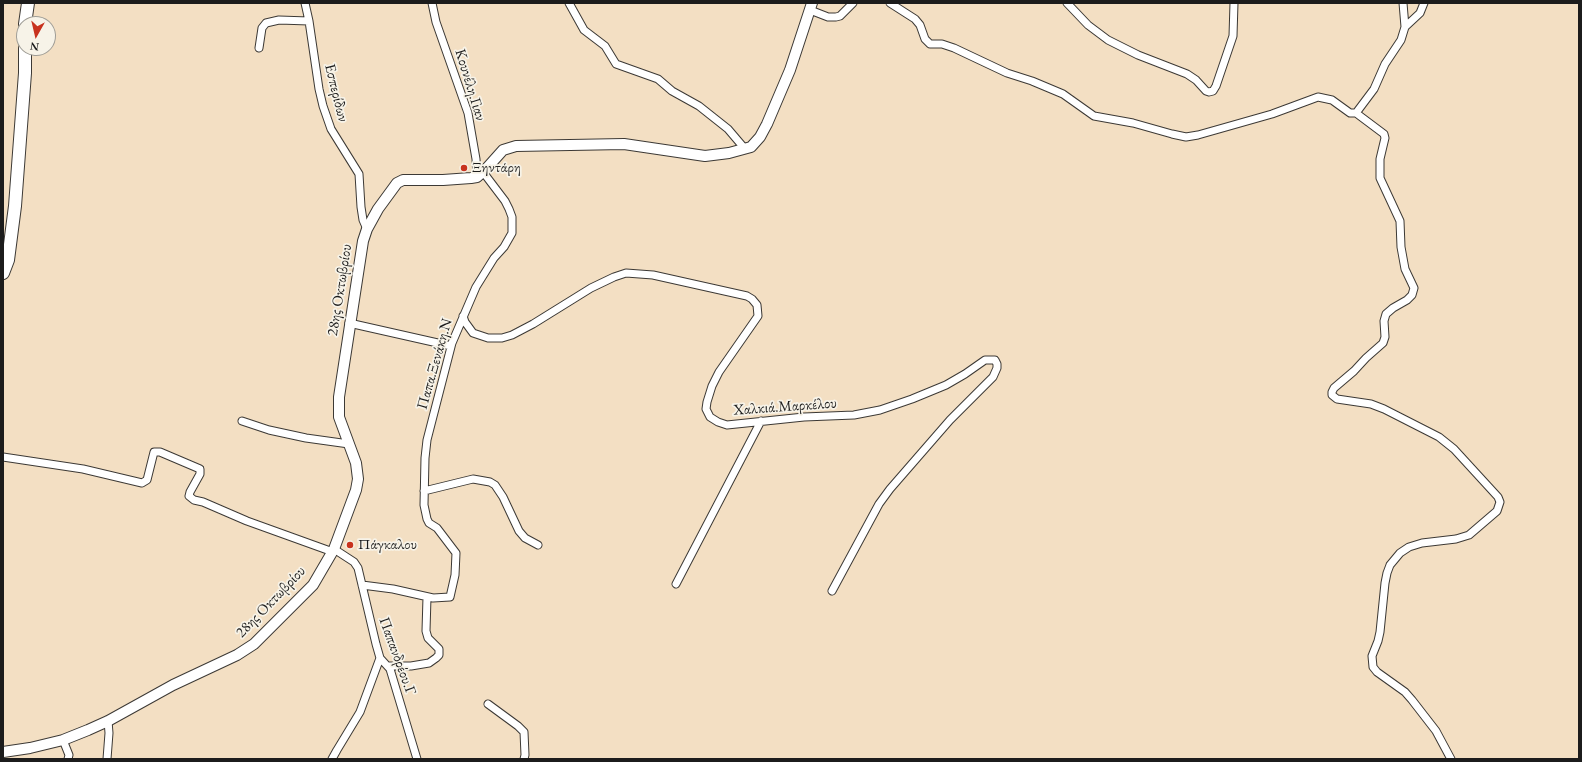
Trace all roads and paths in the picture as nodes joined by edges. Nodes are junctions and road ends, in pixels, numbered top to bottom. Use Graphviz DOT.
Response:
graph roads {
  1 [pos="28,3"];
  2 [pos="304,3"];
  3 [pos="432,3"];
  4 [pos="569,3"];
  5 [pos="853,3"];
  6 [pos="890,3"];
  7 [pos="1067,3"];
  8 [pos="1234,3"];
  9 [pos="1403,3"];
  10 [pos="1424,3"];
  11 [pos="811,6"];
  12 [pos="26,16"];
  13 [pos="309,21"];
  14 [pos="1405,27"];
  15 [pos="259,48"];
  16 [pos="25,56"];
  17 [pos="1356,113"];
  18 [pos="745,149"];
  19 [pos="480,174"];
  20 [pos="367,229"];
  21 [pos="3,273"];
  22 [pos="463,316"];
  23 [pos="349,323"];
  24 [pos="450,346"];
  25 [pos="242,421"];
  26 [pos="761,421"];
  27 [pos="348,444"];
  28 [pos="3,457"];
  29 [pos="424,491"];
  30 [pos="538,545"];
  31 [pos="333,551"];
  32 [pos="676,584"];
  33 [pos="362,585"];
  34 [pos="832,591"];
  35 [pos="427,597"];
  36 [pos="380,658"];
  37 [pos="388,666"];
  38 [pos="488,704"];
  39 [pos="108,721"];
  40 [pos="63,740"];
  41 [pos="3,752"];
  42 [pos="68,759"];
  43 [pos="107,759"];
  44 [pos="332,759"];
  45 [pos="417,759"];
  46 [pos="524,759"];
  47 [pos="1451,759"];
  1 -- 12 [label="main road"];
  2 -- 13 [label="street, Εσπερίδων"];
  3 -- 19 [label="street, Κουνέλη.Γιαν"];
  4 -- 18 [label="street"];
  5 -- 11 [label="street"];
  6 -- 17 [label="street"];
  7 -- 8 [label="street"];
  9 -- 14 [label="street"];
  10 -- 14 [label="street"];
  11 -- 18 [label="main road"];
  13 -- 15 [label="street"];
  13 -- 20 [label="street, Εσπερίδων"];
  14 -- 17 [label="street"];
  16 -- 21 [label="main road"];
  17 -- 47 [label="street"];
  18 -- 19 [label="main road"];
  19 -- 20 [label="main road, 28ης Οκτωβρίου"];
  19 -- 22 [label="street, Παπα.Ξενάκη.Ν"];
  20 -- 23 [label="main road, 28ης Οκτωβρίου"];
  22 -- 24 [label="street, Παπα.Ξενάκη.Ν"];
  22 -- 26 [label="street, Χαλκιά.Μαρκέλου"];
  23 -- 24 [label="street"];
  23 -- 27 [label="main road, 28ης Οκτωβρίου"];
  24 -- 29 [label="street, Παπα.Ξενάκη.Ν"];
  25 -- 27 [label="street"];
  26 -- 32 [label="street"];
  26 -- 34 [label="street, Χαλκιά.Μαρκέλου"];
  27 -- 31 [label="main road, 28ης Οκτωβρίου"];
  28 -- 31 [label="street, Παπανδρέου.Γ"];
  29 -- 30 [label="street"];
  29 -- 35 [label="street, Παπα.Ξενάκη.Ν"];
  31 -- 33 [label="street, Παπανδρέου.Γ"];
  31 -- 39 [label="main road, 28ης Οκτωβρίου"];
  33 -- 35 [label="street"];
  33 -- 36 [label="street, Παπανδρέου.Γ"];
  35 -- 37 [label="street"];
  36 -- 37 [label="street, Παπανδρέου.Γ"];
  36 -- 44 [label="street"];
  37 -- 45 [label="street, Παπανδρέου.Γ"];
  38 -- 46 [label="street"];
  39 -- 40 [label="main road, 28ης Οκτωβρίου"];
  39 -- 43 [label="street"];
  40 -- 41 [label="main road, 28ης Οκτωβρίου"];
  40 -- 42 [label="street"];
}
